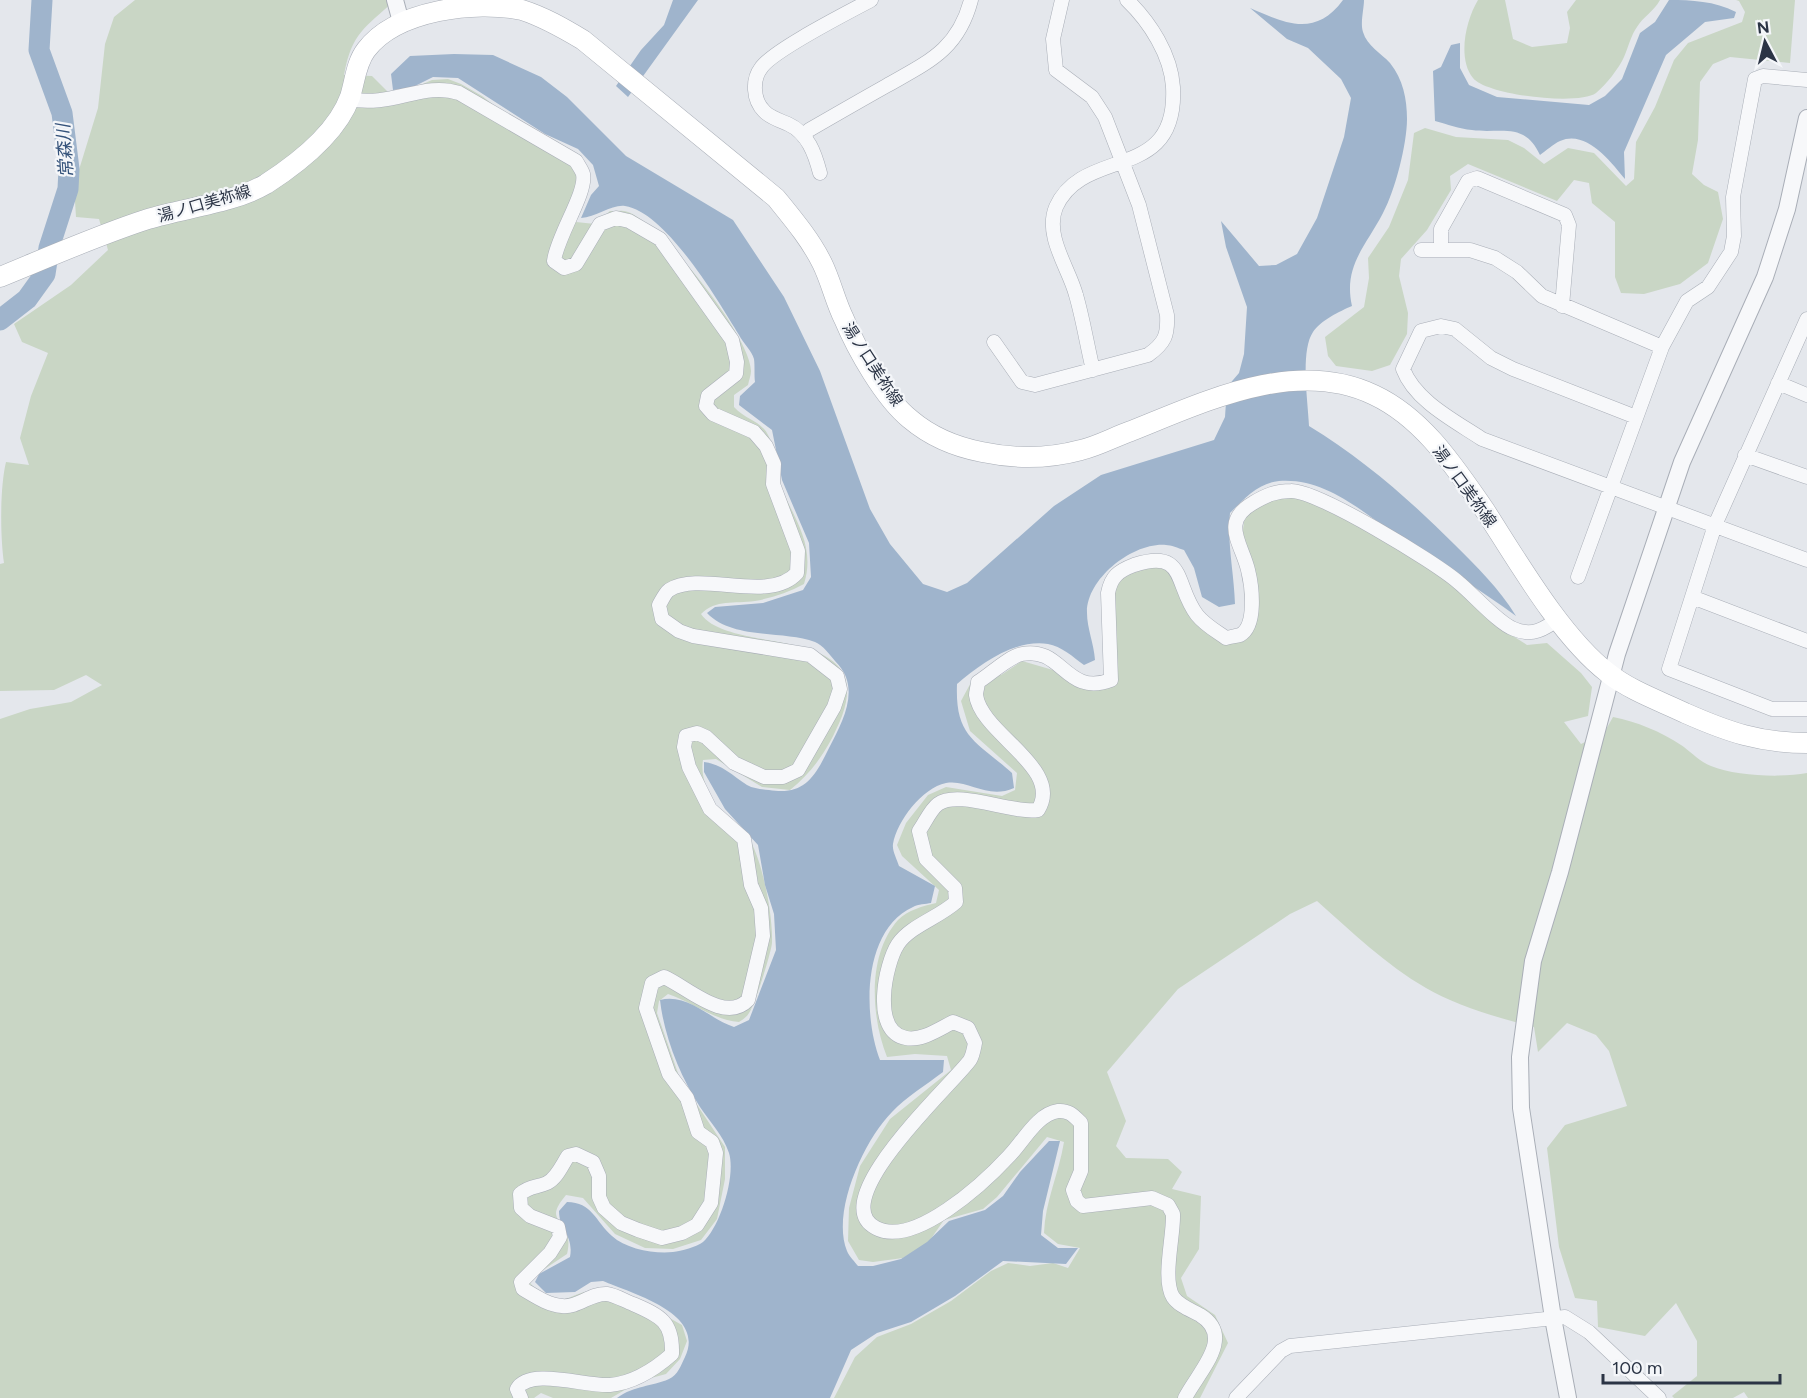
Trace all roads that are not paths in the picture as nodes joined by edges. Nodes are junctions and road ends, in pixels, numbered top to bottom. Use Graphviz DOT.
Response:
graph roads {
  1 [pos="394,0"];
  2 [pos="871,0"];
  3 [pos="971,0"];
  4 [pos="1062,0"];
  5 [pos="1127,0"];
  6 [pos="411,19"];
  7 [pos="1807,80"];
  8 [pos="349,99"];
  9 [pos="1807,118"];
  10 [pos="804,136"];
  11 [pos="1124,162"];
  12 [pos="820,173"];
  13 [pos="1441,248"];
  14 [pos="1421,250"];
  15 [pos="0,277"];
  16 [pos="1562,306"];
  17 [pos="1807,319"];
  18 [pos="994,342"];
  19 [pos="1662,347"];
  20 [pos="1093,370"];
  21 [pos="1778,383"];
  22 [pos="1807,395"];
  23 [pos="1636,417"];
  24 [pos="1745,455"];
  25 [pos="1807,477"];
  26 [pos="1612,488"];
  27 [pos="1666,508"];
  28 [pos="1715,525"];
  29 [pos="1807,560"];
  30 [pos="1578,577"];
  31 [pos="1692,597"];
  32 [pos="1559,618"];
  33 [pos="1807,640"];
  34 [pos="1610,675"];
  35 [pos="1807,709"];
  36 [pos="1807,743"];
  37 [pos="1553,1318"];
  38 [pos="521,1398"];
  39 [pos="1185,1398"];
  40 [pos="1236,1398"];
  41 [pos="1568,1398"];
  42 [pos="1659,1398"];
  1 -- 6 [label="street"];
  2 -- 10 [label="street"];
  3 -- 10 [label="street"];
  4 -- 11 [label="street"];
  5 -- 11 [label="street"];
  6 -- 8 [label="main road, 湯ノ口美祢線"];
  6 -- 32 [label="main road, 湯ノ口美祢線"];
  7 -- 19 [label="street"];
  8 -- 15 [label="main road, 湯ノ口美祢線"];
  8 -- 38 [label="street"];
  9 -- 27 [label="street"];
  10 -- 12 [label="street"];
  11 -- 20 [label="street"];
  11 -- 20 [label="street"];
  13 -- 14 [label="street"];
  13 -- 16 [label="street"];
  13 -- 16 [label="street"];
  16 -- 19 [label="street"];
  17 -- 21 [label="street"];
  18 -- 20 [label="street"];
  19 -- 23 [label="street"];
  21 -- 22 [label="street"];
  21 -- 24 [label="street"];
  23 -- 26 [label="street"];
  23 -- 26 [label="street"];
  24 -- 25 [label="street"];
  24 -- 28 [label="street"];
  26 -- 27 [label="street"];
  26 -- 30 [label="street"];
  27 -- 28 [label="street"];
  27 -- 34 [label="street"];
  28 -- 29 [label="street"];
  28 -- 31 [label="street"];
  31 -- 33 [label="street"];
  31 -- 35 [label="street"];
  32 -- 34 [label="main road, 湯ノ口美祢線"];
  32 -- 39 [label="street"];
  34 -- 36 [label="main road, 湯ノ口美祢線"];
  34 -- 37 [label="street"];
  37 -- 40 [label="street"];
  37 -- 41 [label="street"];
  37 -- 42 [label="street"];
}
